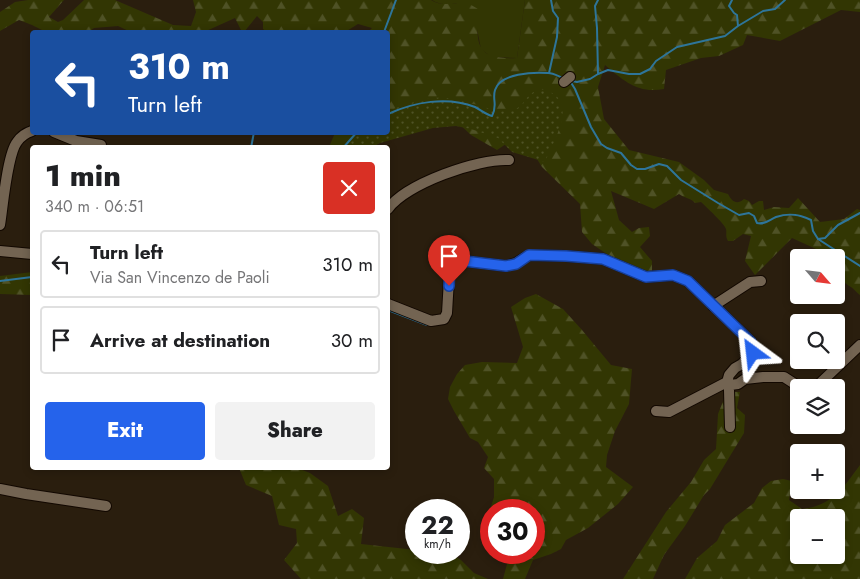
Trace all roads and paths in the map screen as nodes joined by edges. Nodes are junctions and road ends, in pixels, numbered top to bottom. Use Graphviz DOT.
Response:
graph roads {
  1 [pos="30,132"];
  2 [pos="61,135"];
  3 [pos="101,144"];
  4 [pos="509,160"];
  5 [pos="3,187"];
  6 [pos="390,207"];
  7 [pos="0,226"];
  8 [pos="0,251"];
  9 [pos="30,254"];
  10 [pos="761,281"];
  11 [pos="390,305"];
  12 [pos="713,306"];
  13 [pos="860,345"];
  14 [pos="824,379"];
  15 [pos="790,381"];
  16 [pos="729,383"];
  17 [pos="656,411"];
  18 [pos="730,427"];
  19 [pos="0,489"];
  20 [pos="106,506"];
  1 -- 5 [label="street"];
  2 -- 3 [label="street"];
  4 -- 6 [label="street"];
  5 -- 7 [label="street"];
  8 -- 9 [label="street"];
  10 -- 12 [label="street"];
  11 -- 12 [label="street"];
  12 -- 16 [label="street"];
  13 -- 14 [label="street"];
  15 -- 16 [label="street"];
  16 -- 17 [label="street"];
  16 -- 18 [label="street"];
  19 -- 20 [label="street"];
}
